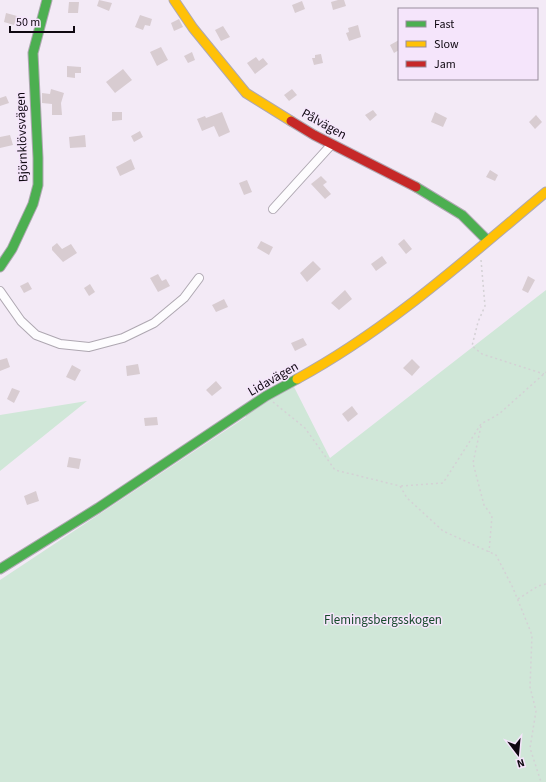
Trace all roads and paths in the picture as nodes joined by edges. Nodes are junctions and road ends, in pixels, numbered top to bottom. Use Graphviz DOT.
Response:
graph roads {
  1 [pos="47,0"];
  2 [pos="174,0"];
  3 [pos="332,144"];
  4 [pos="546,192"];
  5 [pos="273,209"];
  6 [pos="487,240"];
  7 [pos="477,249"];
  8 [pos="0,266"];
  9 [pos="199,278"];
  10 [pos="0,291"];
  11 [pos="545,373"];
  12 [pos="266,396"];
  13 [pos="481,424"];
  14 [pos="400,486"];
  15 [pos="489,552"];
  16 [pos="0,569"];
  17 [pos="546,584"];
  18 [pos="518,599"];
  19 [pos="541,782"];
  1 -- 8 [label="street, Björnklövsvägen"];
  2 -- 3 [label="street, Pålvägen"];
  3 -- 5 [label="street"];
  3 -- 6 [label="street, Pålvägen"];
  4 -- 6 [label="street, Lidavägen"];
  6 -- 7 [label="street, Lidavägen"];
  7 -- 11 [label="path"];
  7 -- 12 [label="street, Lidavägen"];
  9 -- 10 [label="street"];
  11 -- 13 [label="path"];
  12 -- 14 [label="path"];
  12 -- 16 [label="street, Lidavägen"];
  13 -- 14 [label="path"];
  13 -- 15 [label="path"];
  14 -- 15 [label="path"];
  15 -- 18 [label="path"];
  17 -- 18 [label="path"];
  18 -- 19 [label="path"];
}
